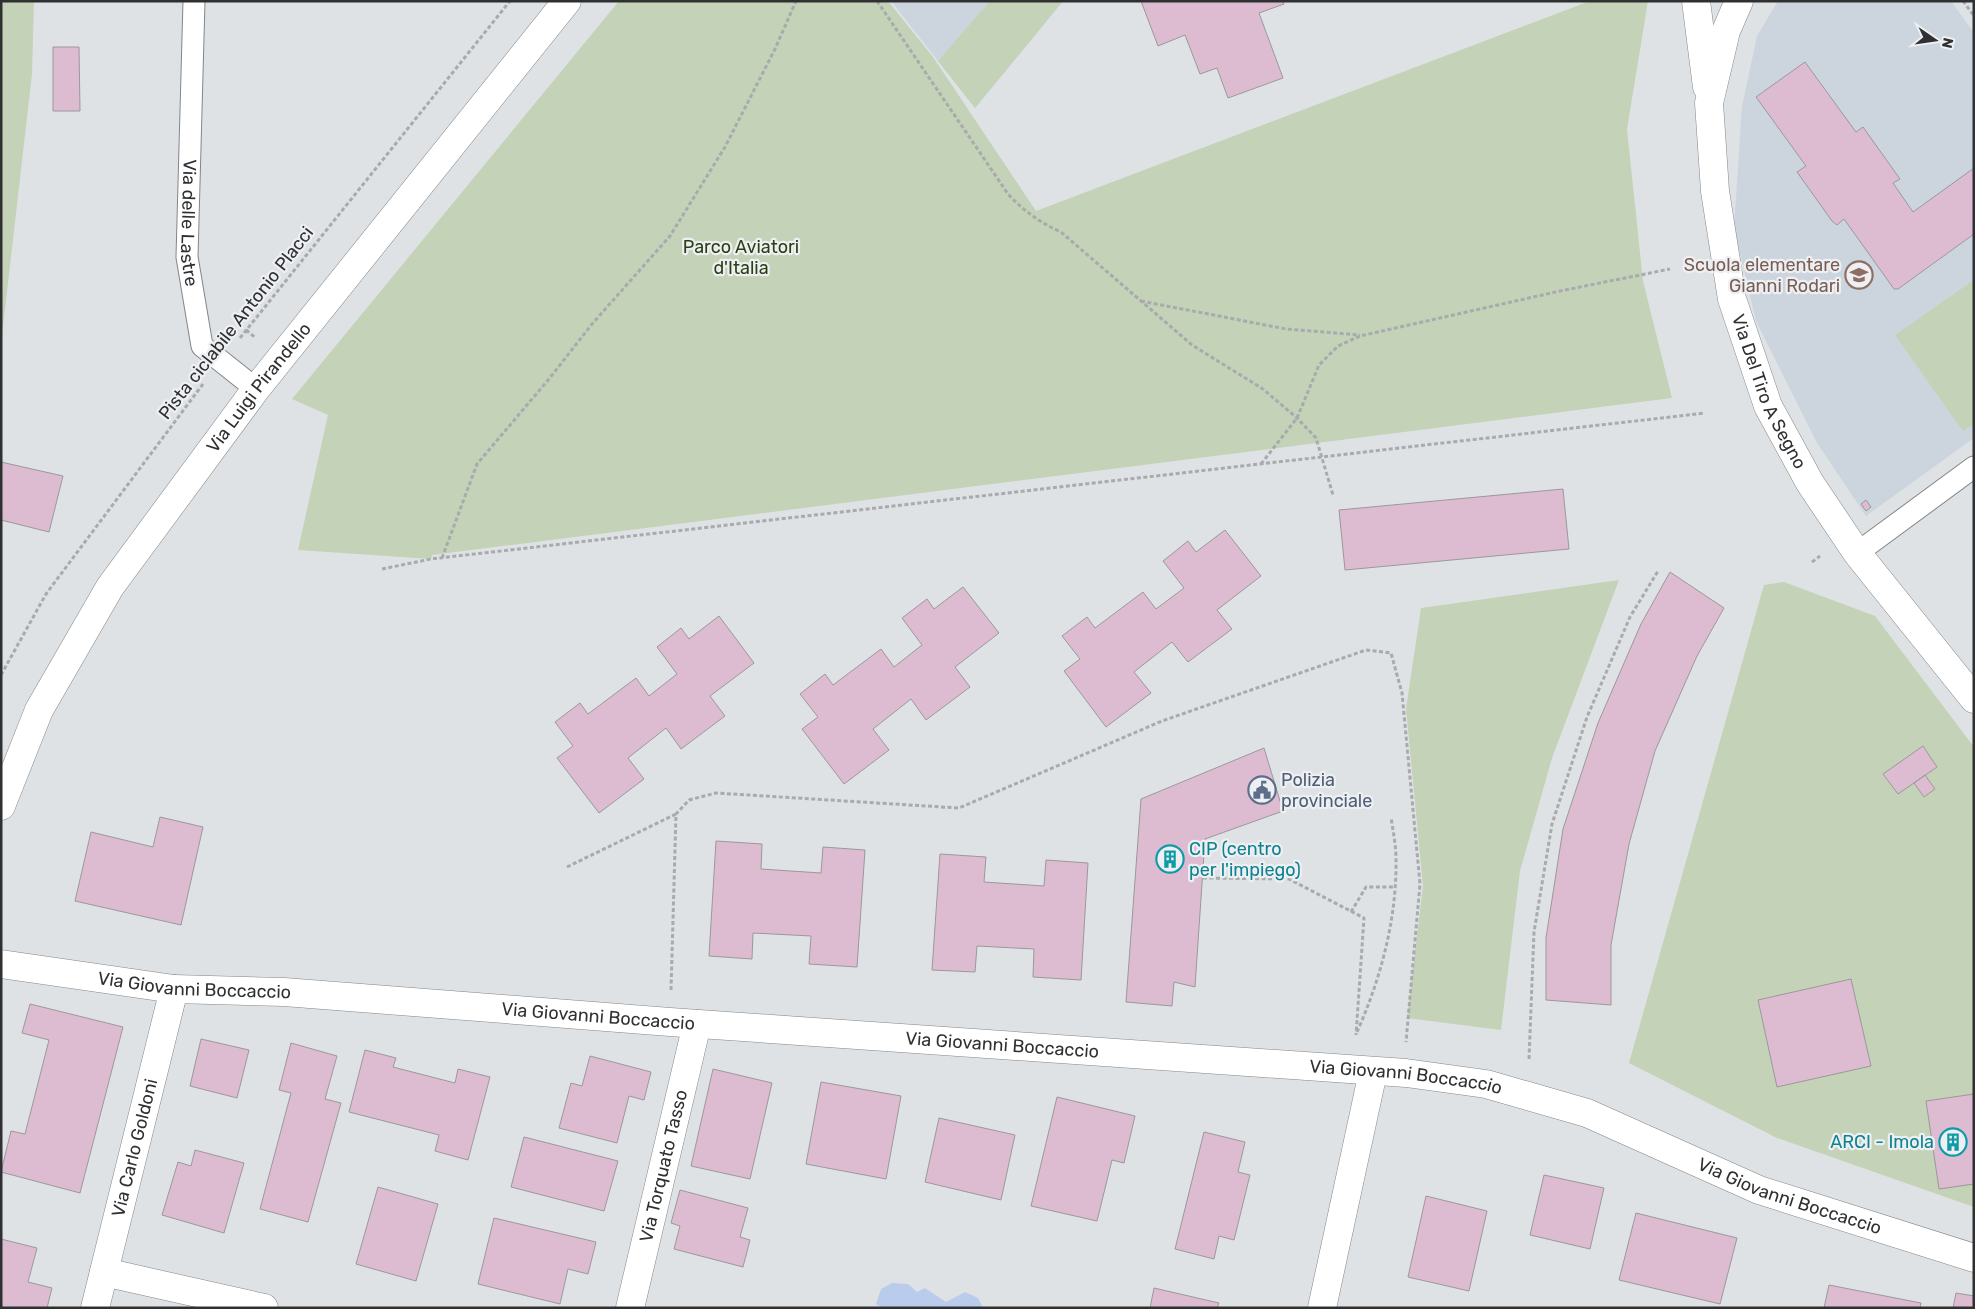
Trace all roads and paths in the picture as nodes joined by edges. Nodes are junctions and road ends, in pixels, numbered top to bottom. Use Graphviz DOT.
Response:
graph roads {
  1 [pos="194,1"];
  2 [pos="567,1"];
  3 [pos="796,1"];
  4 [pos="877,1"];
  5 [pos="1696,1"];
  6 [pos="1739,1"];
  7 [pos="1963,1"];
  8 [pos="509,2"];
  9 [pos="1974,16"];
  10 [pos="1709,103"];
  11 [pos="1670,269"];
  12 [pos="1140,301"];
  13 [pos="1360,336"];
  14 [pos="220,362"];
  15 [pos="256,389"];
  16 [pos="1705,413"];
  17 [pos="1297,418"];
  18 [pos="1323,458"];
  19 [pos="1261,464"];
  20 [pos="1974,466"];
  21 [pos="1332,495"];
  22 [pos="1857,553"];
  23 [pos="442,558"];
  24 [pos="382,569"];
  25 [pos="1658,570"];
  26 [pos="1,675"];
  27 [pos="1974,699"];
  28 [pos="1,806"];
  29 [pos="676,814"];
  30 [pos="1391,817"];
  31 [pos="568,867"];
  32 [pos="1203,878"];
  33 [pos="1394,887"];
  34 [pos="1352,912"];
  35 [pos="1,964"];
  36 [pos="174,989"];
  37 [pos="670,996"];
  38 [pos="697,1024"];
  39 [pos="1406,1047"];
  40 [pos="1529,1059"];
  41 [pos="1373,1072"];
  42 [pos="1974,1258"];
  43 [pos="104,1272"];
  44 [pos="94,1308"];
  45 [pos="264,1308"];
  46 [pos="630,1308"];
  47 [pos="1322,1308"];
  1 -- 14 [label="lane, Via delle Lastre"];
  2 -- 15 [label="street, Via Luigi Pirandello"];
  3 -- 23 [label="path"];
  4 -- 12 [label="path"];
  5 -- 10 [label="street"];
  6 -- 10 [label="street, Via Del Tiro A Segno"];
  7 -- 9 [label="path"];
  8 -- 14 [label="path, Pista ciclabile Antonio Placci"];
  10 -- 22 [label="street, Via Del Tiro A Segno"];
  11 -- 13 [label="path"];
  12 -- 13 [label="path"];
  12 -- 17 [label="path"];
  13 -- 17 [label="path"];
  14 -- 15 [label="lane, Via delle Lastre"];
  14 -- 26 [label="path, Pista ciclabile Antonio Placci"];
  15 -- 28 [label="street, Via Luigi Pirandello"];
  16 -- 18 [label="path"];
  17 -- 18 [label="path"];
  17 -- 19 [label="path"];
  18 -- 19 [label="path"];
  18 -- 21 [label="path"];
  19 -- 23 [label="path"];
  20 -- 22 [label="lane"];
  22 -- 27 [label="street, Via Del Tiro A Segno"];
  23 -- 24 [label="path"];
  25 -- 40 [label="path"];
  29 -- 31 [label="path"];
  29 -- 37 [label="path"];
  29 -- 39 [label="path"];
  30 -- 33 [label="path"];
  32 -- 34 [label="path"];
  33 -- 34 [label="path"];
  33 -- 34 [label="path"];
  35 -- 36 [label="street, Via Giovanni Boccaccio"];
  36 -- 38 [label="street, Via Giovanni Boccaccio"];
  36 -- 43 [label="street, Via Carlo Goldoni"];
  38 -- 41 [label="street, Via Giovanni Boccaccio"];
  38 -- 46 [label="street, Via Torquato Tasso"];
  41 -- 42 [label="street, Via Giovanni Boccaccio"];
  41 -- 47 [label="street"];
  43 -- 44 [label="street, Via Carlo Goldoni"];
  43 -- 45 [label="street"];
}
